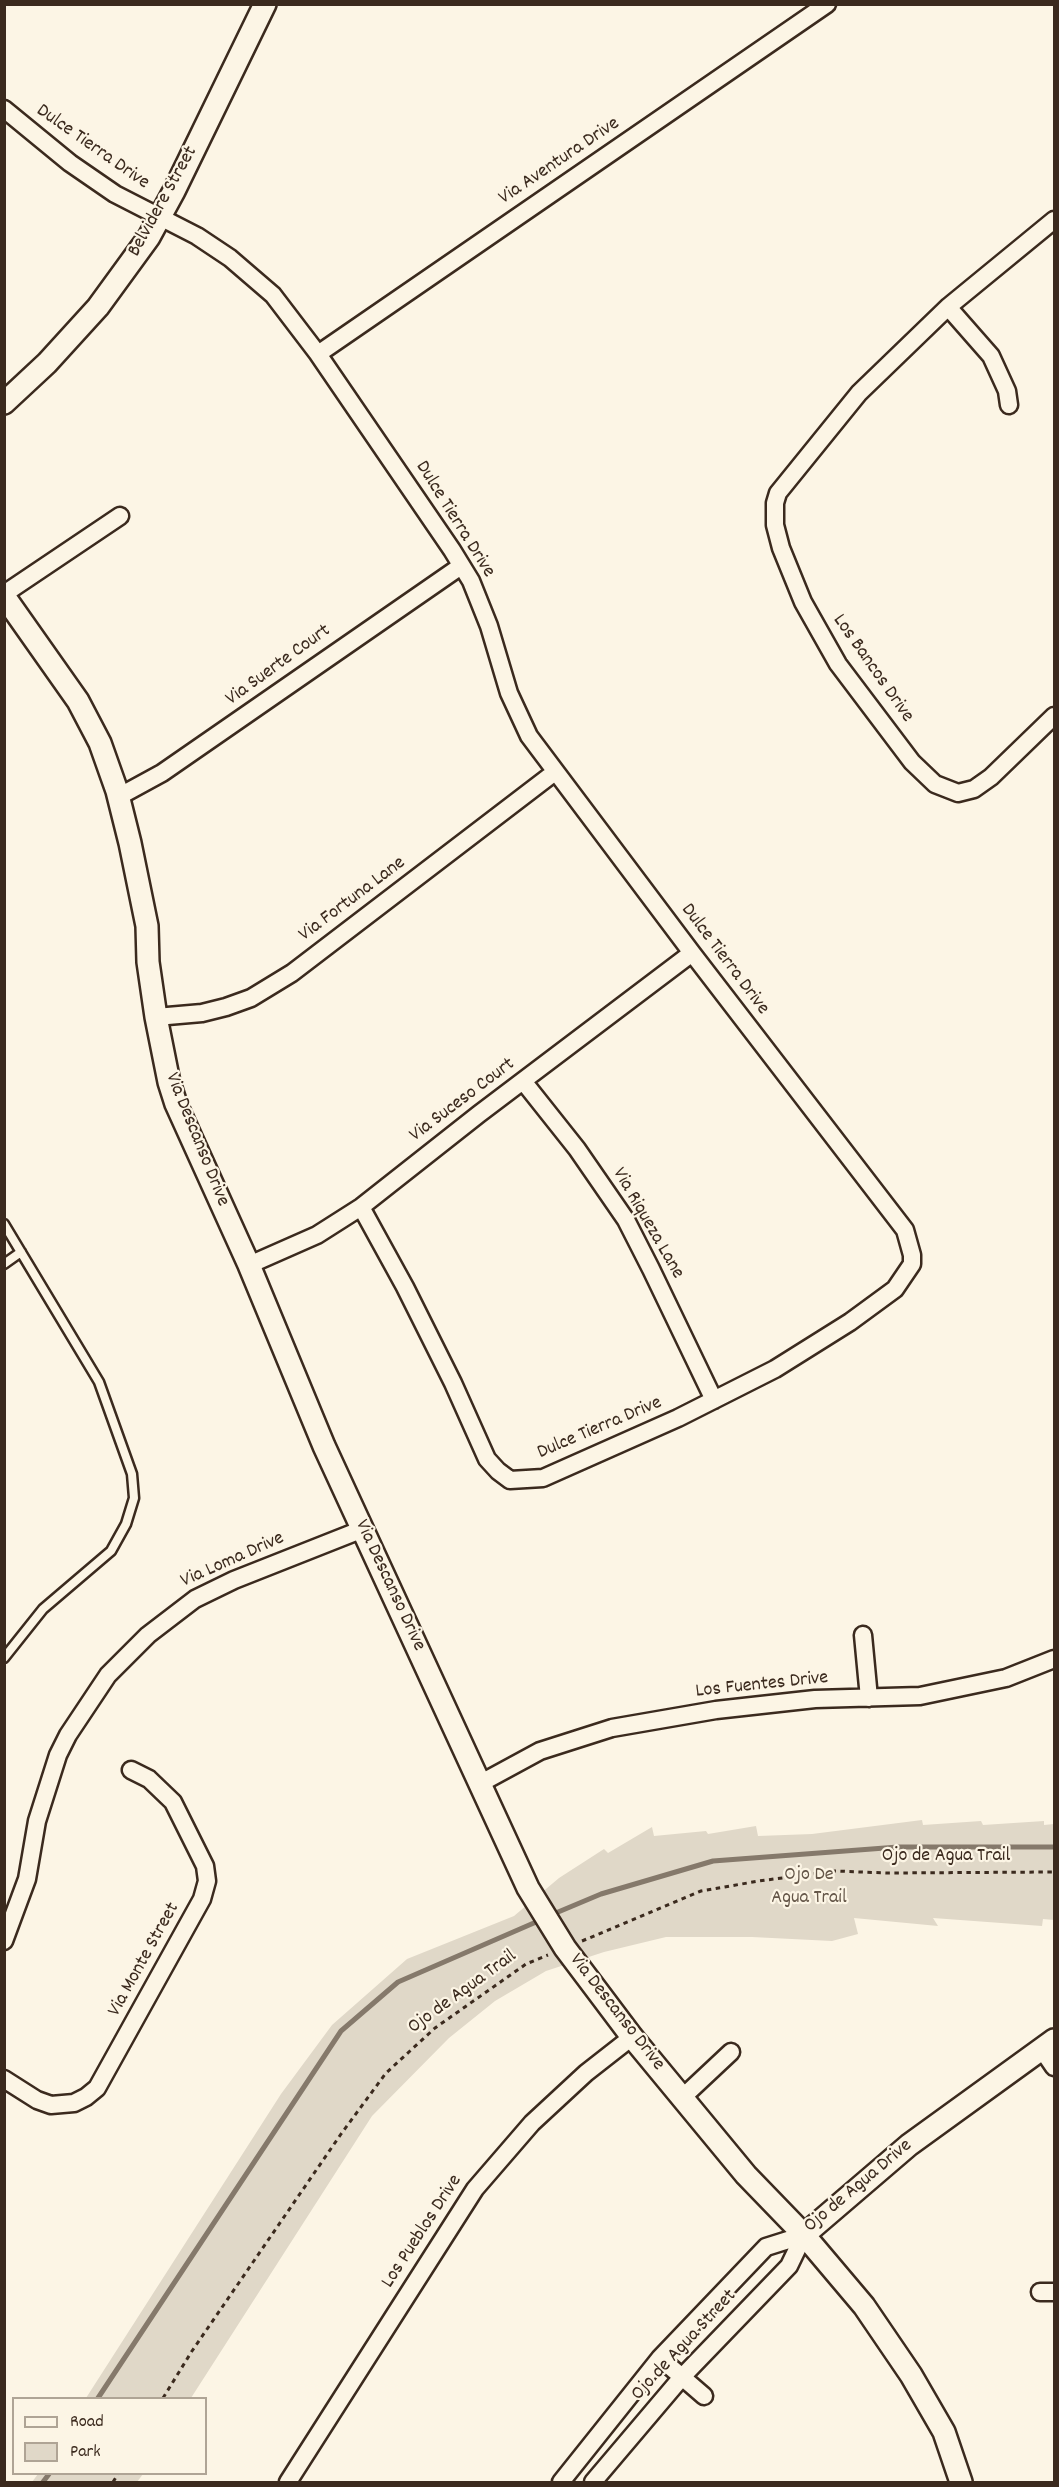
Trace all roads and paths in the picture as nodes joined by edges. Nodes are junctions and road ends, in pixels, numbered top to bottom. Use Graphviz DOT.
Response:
graph roads {
  1 [pos="265,4"];
  2 [pos="827,4"];
  3 [pos="4,109"];
  4 [pos="160,218"];
  5 [pos="1054,220"];
  6 [pos="948,307"];
  7 [pos="318,354"];
  8 [pos="4,403"];
  9 [pos="1009,405"];
  10 [pos="120,516"];
  11 [pos="461,566"];
  12 [pos="4,595"];
  13 [pos="1054,716"];
  14 [pos="555,772"];
  15 [pos="118,796"];
  16 [pos="692,953"];
  17 [pos="156,1017"];
  18 [pos="523,1082"];
  19 [pos="361,1207"];
  20 [pos="4,1224"];
  21 [pos="21,1252"];
  22 [pos="4,1264"];
  23 [pos="249,1265"];
  24 [pos="714,1400"];
  25 [pos="363,1529"];
  26 [pos="863,1635"];
  27 [pos="4,1658"];
  28 [pos="1054,1659"];
  29 [pos="869,1698"];
  30 [pos="131,1770"];
  31 [pos="481,1783"];
  32 [pos="1054,1872"];
  33 [pos="4,1941"];
  34 [pos="560,1941"];
  35 [pos="632,2037"];
  36 [pos="1048,2044"];
  37 [pos="731,2052"];
  38 [pos="1054,2067"];
  39 [pos="4,2079"];
  40 [pos="683,2097"];
  41 [pos="804,2235"];
  42 [pos="660,2358"];
  43 [pos="682,2377"];
  44 [pos="704,2396"];
  45 [pos="164,2397"];
  46 [pos="288,2482"];
  47 [pos="561,2482"];
  48 [pos="593,2482"];
  49 [pos="961,2482"];
  1 -- 4 [label="street, Belvidere Street"];
  2 -- 7 [label="street, Via Aventura Drive"];
  3 -- 4 [label="street, Dulce Tierra Drive"];
  4 -- 7 [label="street, Dulce Tierra Drive"];
  4 -- 8 [label="street, Belvidere Street"];
  5 -- 6 [label="street, Los Bancos Drive"];
  6 -- 9 [label="street"];
  6 -- 13 [label="street, Los Bancos Drive"];
  7 -- 11 [label="street, Dulce Tierra Drive"];
  10 -- 12 [label="street"];
  11 -- 14 [label="street, Dulce Tierra Drive"];
  11 -- 15 [label="street, Via Suerte Court"];
  12 -- 15 [label="street, Via Descanso Drive"];
  14 -- 16 [label="street, Dulce Tierra Drive"];
  14 -- 17 [label="street, Via Fortuna Lane"];
  15 -- 17 [label="street, Via Descanso Drive"];
  16 -- 18 [label="street, Via Suceso Court"];
  16 -- 24 [label="street, Dulce Tierra Drive"];
  17 -- 23 [label="street, Via Descanso Drive"];
  18 -- 19 [label="street, Via Suceso Court"];
  18 -- 24 [label="street, Via Riqueza Lane"];
  19 -- 23 [label="street, Via Suceso Court"];
  19 -- 24 [label="street, Dulce Tierra Drive"];
  20 -- 21 [label="lane"];
  21 -- 22 [label="lane"];
  21 -- 27 [label="lane"];
  23 -- 25 [label="street, Via Descanso Drive"];
  25 -- 31 [label="street, Via Descanso Drive"];
  25 -- 33 [label="street, Via Loma Drive"];
  26 -- 29 [label="street"];
  28 -- 29 [label="street, Los Fuentes Drive"];
  29 -- 31 [label="street, Los Fuentes Drive"];
  30 -- 39 [label="street, Via Monte Street"];
  31 -- 34 [label="street, Via Descanso Drive"];
  32 -- 34 [label="path, Ojo de Agua Trail"];
  34 -- 35 [label="street, Via Descanso Drive"];
  34 -- 45 [label="path, Ojo de Agua Trail"];
  35 -- 40 [label="street, Via Descanso Drive"];
  35 -- 46 [label="street, Los Pueblos Drive"];
  36 -- 38 [label="street"];
  36 -- 41 [label="street, Ojo de Agua Drive"];
  37 -- 40 [label="street"];
  40 -- 41 [label="street, Via Descanso Drive"];
  41 -- 42 [label="street, Ojo de Agua Drive"];
  41 -- 43 [label="street, Ojo de Agua Street"];
  41 -- 49 [label="street, Via Descanso Drive"];
  42 -- 43 [label="street"];
  42 -- 47 [label="street, Ojo de Agua Drive"];
  43 -- 44 [label="street"];
  43 -- 48 [label="street, Ojo de Agua Street"];
}
